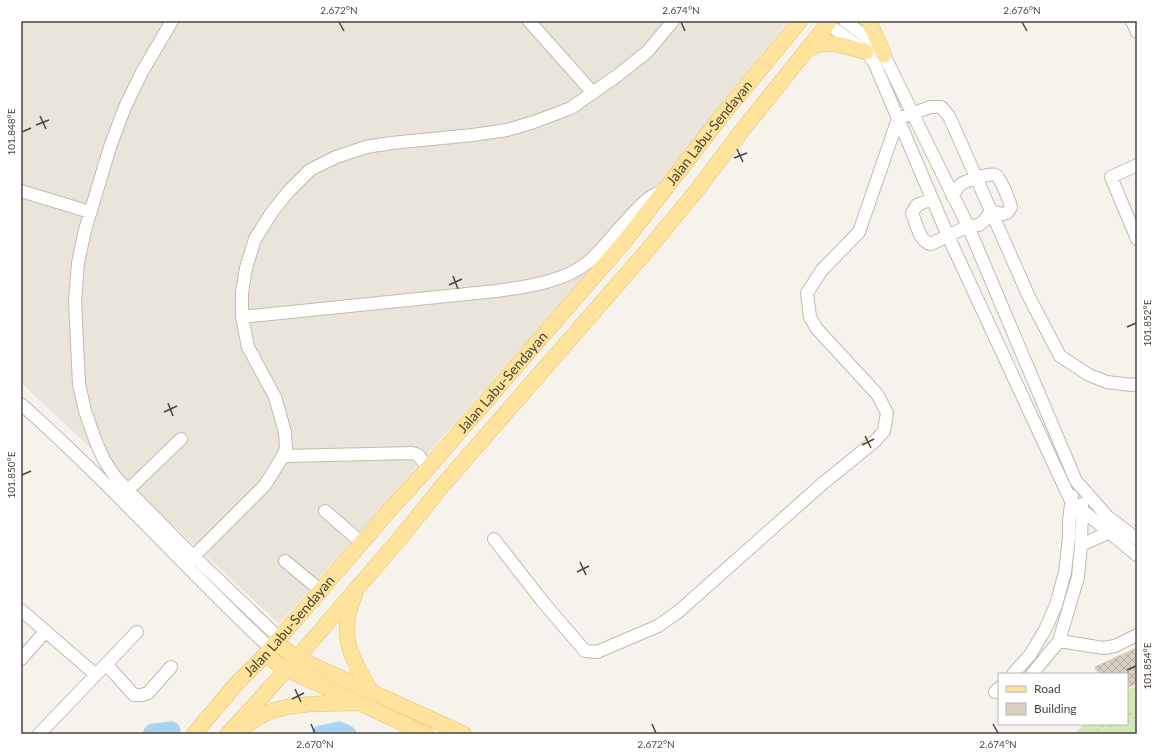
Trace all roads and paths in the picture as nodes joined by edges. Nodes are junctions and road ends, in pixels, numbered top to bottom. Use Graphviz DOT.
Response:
graph roads {
  1 [pos="172,21"];
  2 [pos="529,21"];
  3 [pos="673,21"];
  4 [pos="787,21"];
  5 [pos="800,21"];
  6 [pos="845,21"];
  7 [pos="869,21"];
  8 [pos="1132,21"];
  9 [pos="827,22"];
  10 [pos="1137,32"];
  11 [pos="785,40"];
  12 [pos="866,52"];
  13 [pos="805,53"];
  14 [pos="884,55"];
  15 [pos="593,93"];
  16 [pos="912,113"];
  17 [pos="898,119"];
  18 [pos="1137,166"];
  19 [pos="977,178"];
  20 [pos="21,191"];
  21 [pos="662,193"];
  22 [pos="952,195"];
  23 [pos="932,199"];
  24 [pos="992,211"];
  25 [pos="90,212"];
  26 [pos="1132,215"];
  27 [pos="968,226"];
  28 [pos="948,236"];
  29 [pos="1137,239"];
  30 [pos="992,280"];
  31 [pos="973,289"];
  32 [pos="242,317"];
  33 [pos="1137,384"];
  34 [pos="21,404"];
  35 [pos="181,439"];
  36 [pos="283,456"];
  37 [pos="428,468"];
  38 [pos="1076,481"];
  39 [pos="128,490"];
  40 [pos="1084,491"];
  41 [pos="1071,501"];
  42 [pos="1081,508"];
  43 [pos="325,511"];
  44 [pos="1110,532"];
  45 [pos="494,539"];
  46 [pos="1137,539"];
  47 [pos="362,543"];
  48 [pos="1081,545"];
  49 [pos="1137,555"];
  50 [pos="194,556"];
  51 [pos="285,561"];
  52 [pos="360,584"];
  53 [pos="320,590"];
  54 [pos="21,610"];
  55 [pos="45,632"];
  56 [pos="137,632"];
  57 [pos="1137,635"];
  58 [pos="1060,641"];
  59 [pos="272,645"];
  60 [pos="297,658"];
  61 [pos="21,659"];
  62 [pos="106,664"];
  63 [pos="171,667"];
  64 [pos="286,669"];
  65 [pos="1014,673"];
  66 [pos="1033,673"];
  67 [pos="96,675"];
  68 [pos="371,692"];
  69 [pos="359,702"];
  70 [pos="39,734"];
  71 [pos="194,734"];
  72 [pos="228,734"];
  73 [pos="232,734"];
  74 [pos="426,734"];
  75 [pos="464,734"];
  1 -- 25 [label="street"];
  2 -- 15 [label="street"];
  3 -- 15 [label="street"];
  4 -- 11 [label="main road"];
  5 -- 11 [label="main road, Jalan Labu-Sendayan"];
  6 -- 14 [label="street"];
  7 -- 14 [label="main road"];
  8 -- 10 [label="street"];
  9 -- 12 [label="street"];
  9 -- 13 [label="main road, Jalan Labu-Sendayan"];
  11 -- 21 [label="main road, Jalan Labu-Sendayan"];
  12 -- 13 [label="main road"];
  12 -- 17 [label="street"];
  13 -- 52 [label="main road, Jalan Labu-Sendayan"];
  14 -- 16 [label="street"];
  15 -- 32 [label="street"];
  16 -- 17 [label="street"];
  16 -- 19 [label="street"];
  16 -- 22 [label="street"];
  17 -- 23 [label="street"];
  17 -- 45 [label="street"];
  18 -- 26 [label="street"];
  19 -- 22 [label="street"];
  19 -- 24 [label="street"];
  19 -- 24 [label="street"];
  20 -- 25 [label="street"];
  21 -- 32 [label="street"];
  21 -- 37 [label="main road, Jalan Labu-Sendayan"];
  22 -- 27 [label="street"];
  23 -- 28 [label="street"];
  23 -- 28 [label="street"];
  24 -- 27 [label="street"];
  24 -- 33 [label="street"];
  25 -- 39 [label="street"];
  26 -- 29 [label="street"];
  27 -- 28 [label="street"];
  27 -- 30 [label="street"];
  28 -- 31 [label="street"];
  30 -- 31 [label="street"];
  30 -- 38 [label="street"];
  31 -- 41 [label="street"];
  32 -- 36 [label="street"];
  34 -- 59 [label="street"];
  35 -- 39 [label="street"];
  36 -- 37 [label="street"];
  36 -- 50 [label="street"];
  37 -- 47 [label="main road, Jalan Labu-Sendayan"];
  38 -- 40 [label="street"];
  38 -- 41 [label="street"];
  39 -- 50 [label="street"];
  40 -- 42 [label="street"];
  40 -- 46 [label="street"];
  41 -- 42 [label="street"];
  41 -- 65 [label="street"];
  42 -- 44 [label="street"];
  42 -- 48 [label="street"];
  43 -- 47 [label="street"];
  44 -- 48 [label="street"];
  44 -- 49 [label="street"];
  47 -- 53 [label="main road, Jalan Labu-Sendayan"];
  48 -- 58 [label="street"];
  50 -- 59 [label="street"];
  51 -- 53 [label="street"];
  52 -- 60 [label="main road, Jalan Labu-Sendayan"];
  52 -- 68 [label="main road"];
  53 -- 59 [label="main road, Jalan Labu-Sendayan"];
  54 -- 55 [label="street"];
  55 -- 61 [label="street"];
  55 -- 67 [label="street"];
  56 -- 62 [label="street"];
  57 -- 58 [label="street"];
  58 -- 66 [label="street"];
  59 -- 60 [label="main road"];
  59 -- 64 [label="main road"];
  59 -- 71 [label="main road, Jalan Labu-Sendayan"];
  60 -- 64 [label="main road, Jalan Labu-Sendayan"];
  60 -- 68 [label="main road"];
  62 -- 63 [label="street"];
  62 -- 67 [label="street"];
  64 -- 69 [label="main road"];
  64 -- 72 [label="main road, Jalan Labu-Sendayan"];
  67 -- 70 [label="street"];
  68 -- 75 [label="main road"];
  69 -- 73 [label="main road"];
  69 -- 74 [label="main road"];
}
